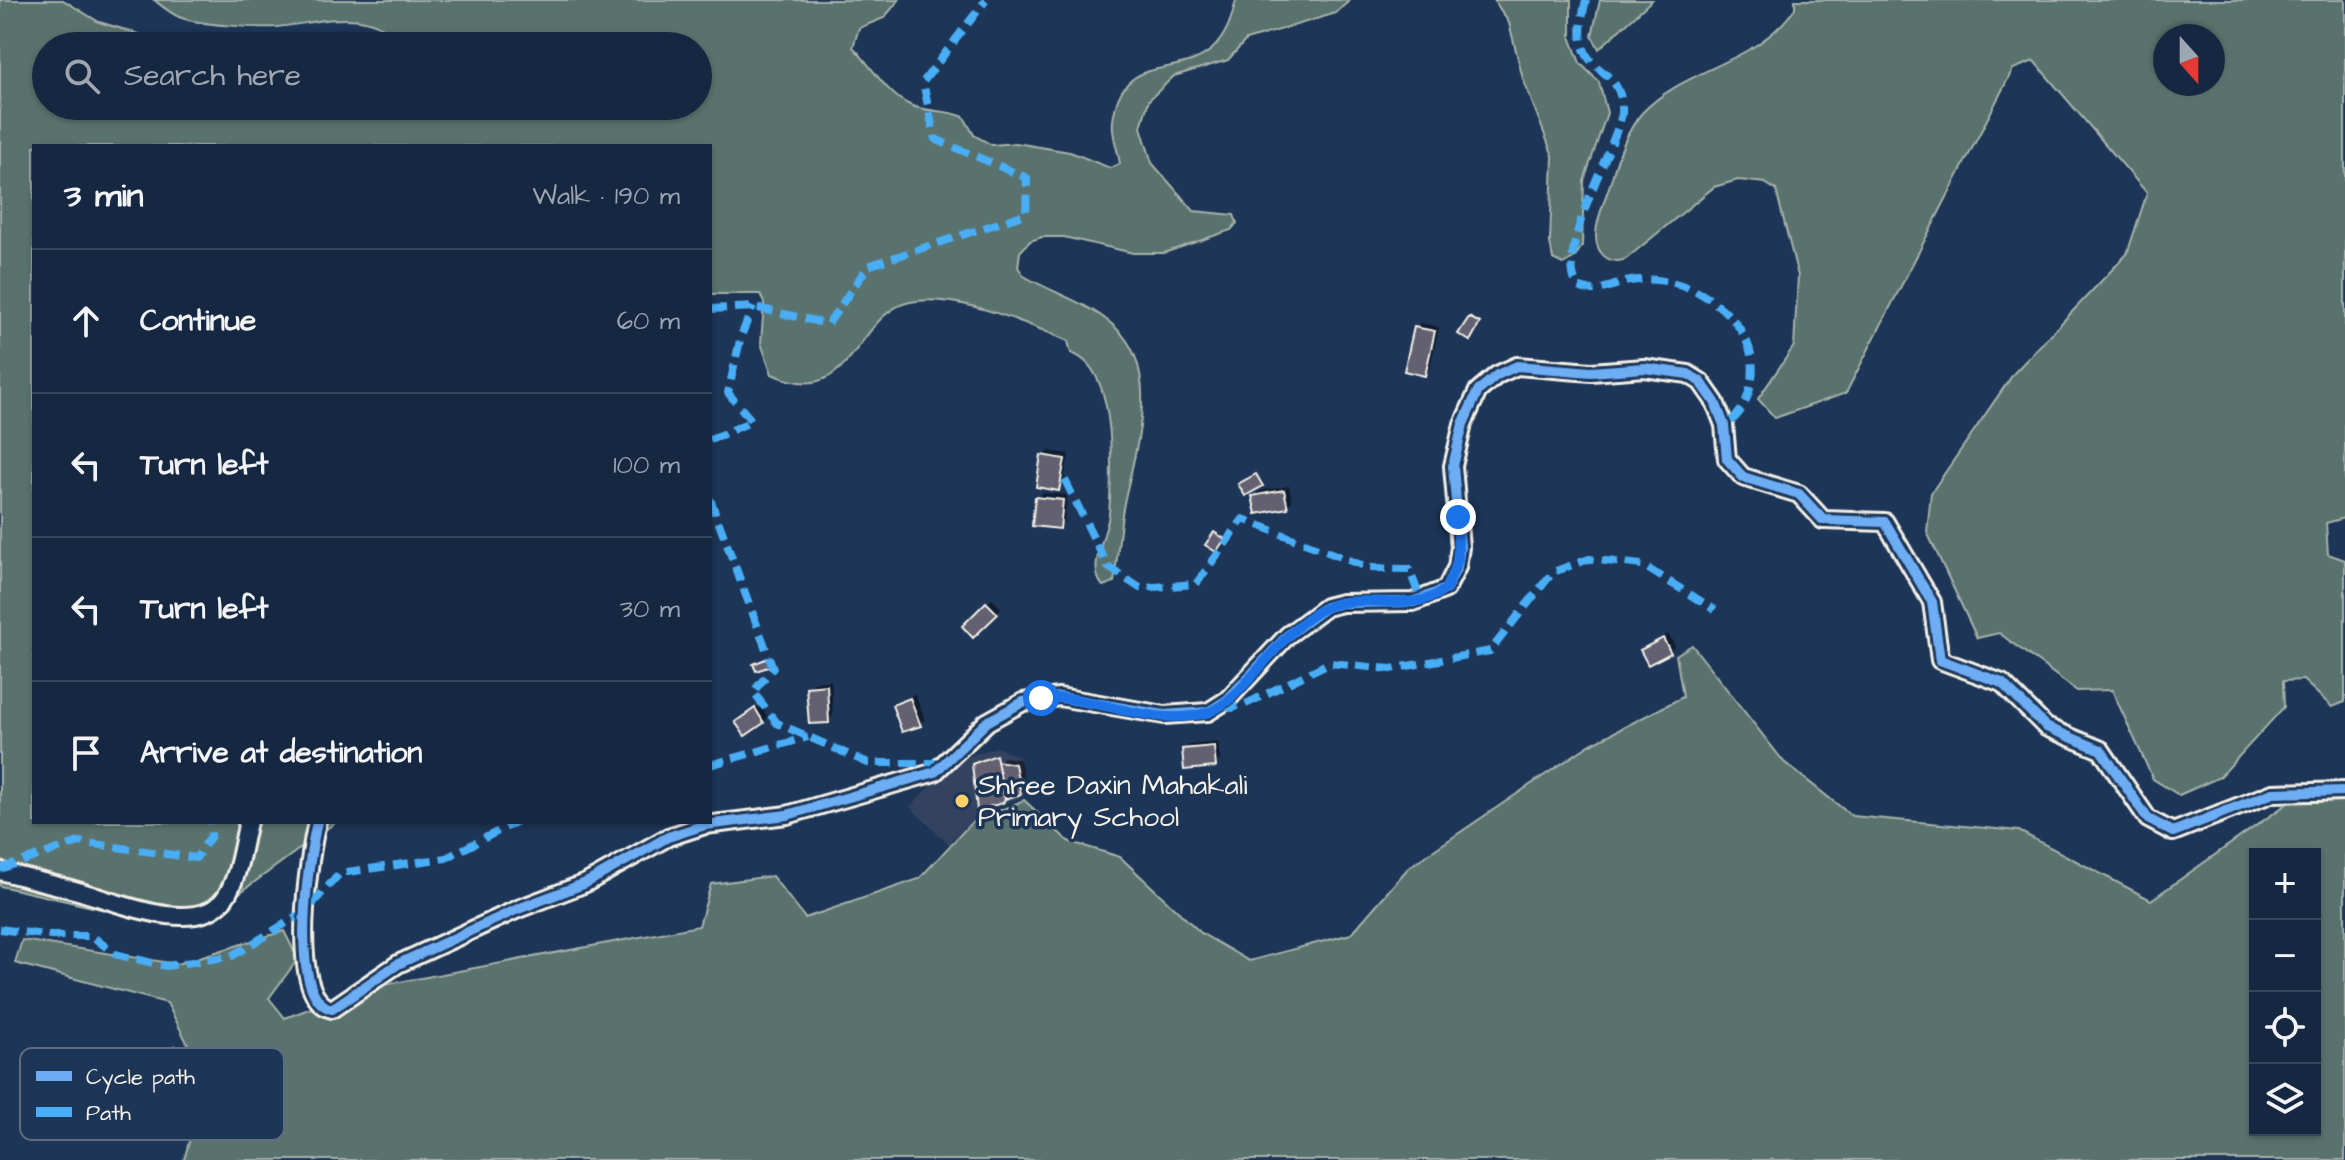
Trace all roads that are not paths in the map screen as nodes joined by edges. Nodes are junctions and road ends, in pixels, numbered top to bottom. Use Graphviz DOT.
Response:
graph roads {
  1 [pos="2345,791"];
  2 [pos="247,824"];
  3 [pos="317,824"];
  4 [pos="0,871"];
  1 -- 3 [label="street"];
  2 -- 4 [label="street"];
}
